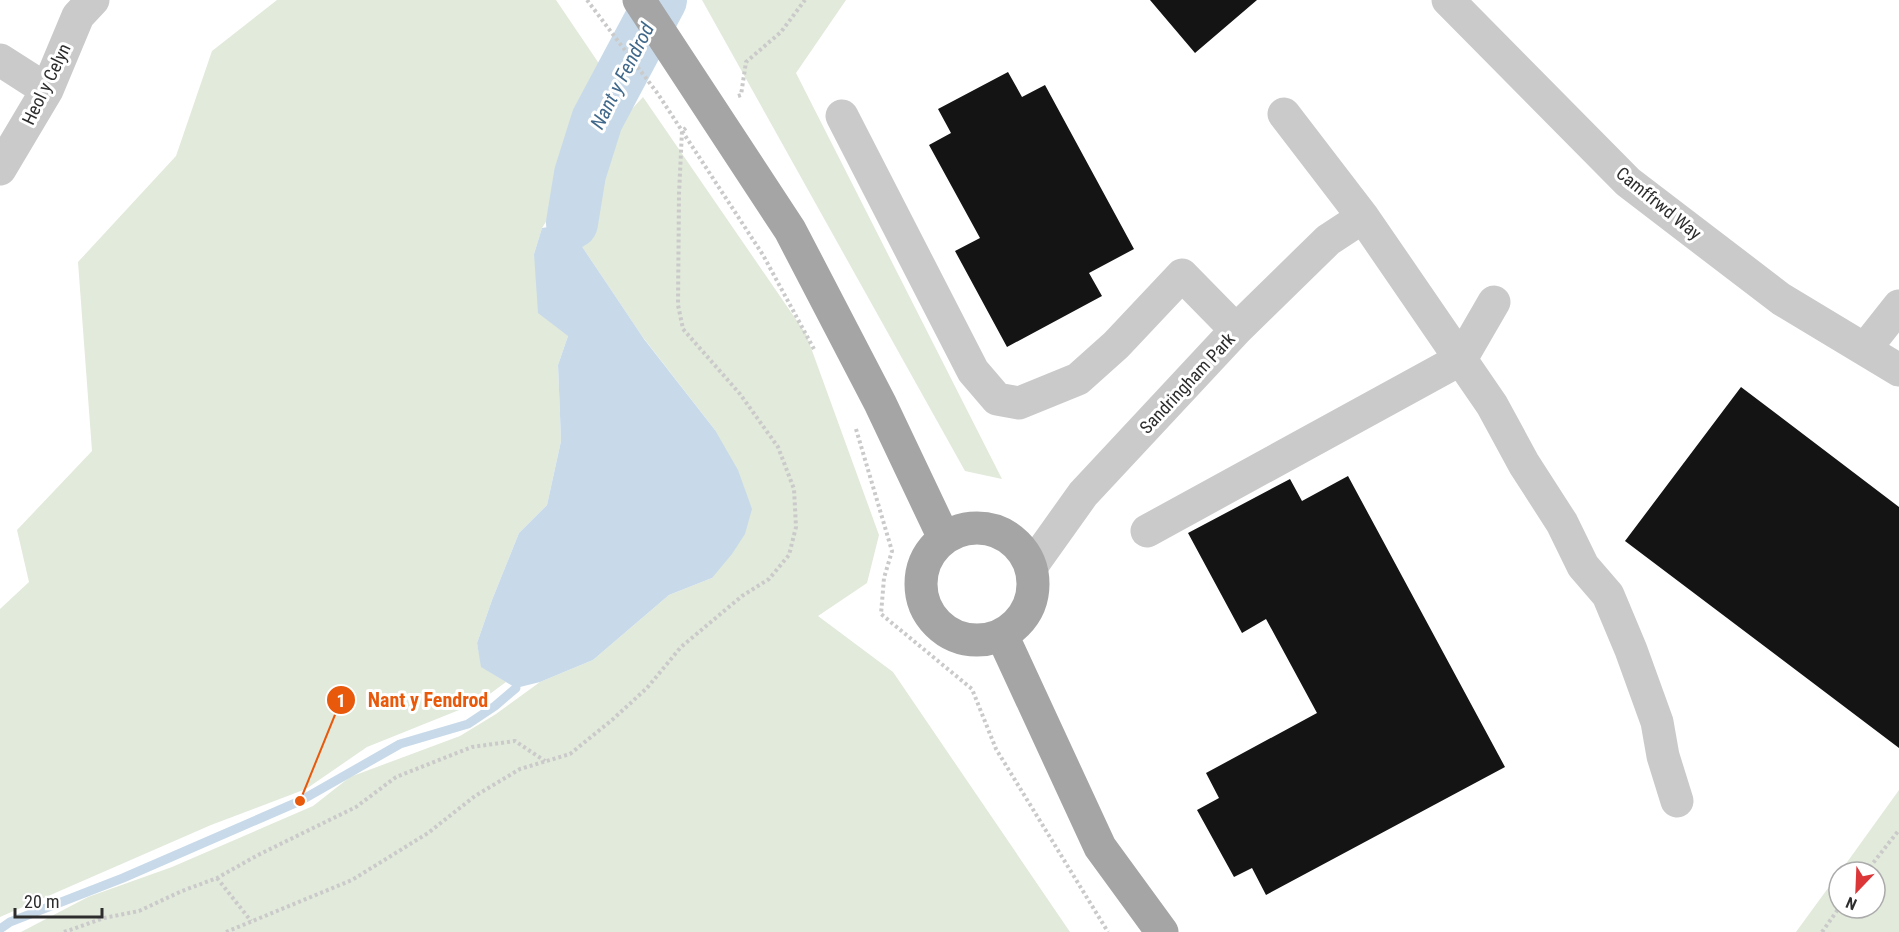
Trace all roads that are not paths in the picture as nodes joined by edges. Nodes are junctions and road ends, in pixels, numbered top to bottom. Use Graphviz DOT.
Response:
graph roads {
  1 [pos="93,0"];
  2 [pos="639,0"];
  3 [pos="1448,0"];
  4 [pos="0,60"];
  5 [pos="47,90"];
  6 [pos="1284,114"];
  7 [pos="842,116"];
  8 [pos="0,169"];
  9 [pos="1363,217"];
  10 [pos="1494,302"];
  11 [pos="1899,306"];
  12 [pos="1236,330"];
  13 [pos="1865,350"];
  14 [pos="1461,359"];
  15 [pos="1899,370"];
  16 [pos="1147,531"];
  17 [pos="944,538"];
  18 [pos="1031,567"];
  19 [pos="1002,635"];
  20 [pos="1677,801"];
  21 [pos="1162,932"];
  1 -- 5 [label="street, Heol y Celyn"];
  2 -- 17 [label="main road"];
  3 -- 13 [label="street, Camffrwd Way"];
  4 -- 5 [label="street"];
  5 -- 8 [label="street, Heol y Celyn"];
  6 -- 9 [label="street"];
  7 -- 12 [label="street"];
  9 -- 12 [label="street, Sandringham Park"];
  9 -- 14 [label="street"];
  10 -- 14 [label="street"];
  11 -- 13 [label="street"];
  12 -- 18 [label="street, Sandringham Park"];
  13 -- 15 [label="street, Camffrwd Way"];
  14 -- 16 [label="street"];
  14 -- 20 [label="street"];
  17 -- 18 [label="main road"];
  17 -- 19 [label="main road"];
  18 -- 19 [label="main road"];
  19 -- 21 [label="main road"];
}
